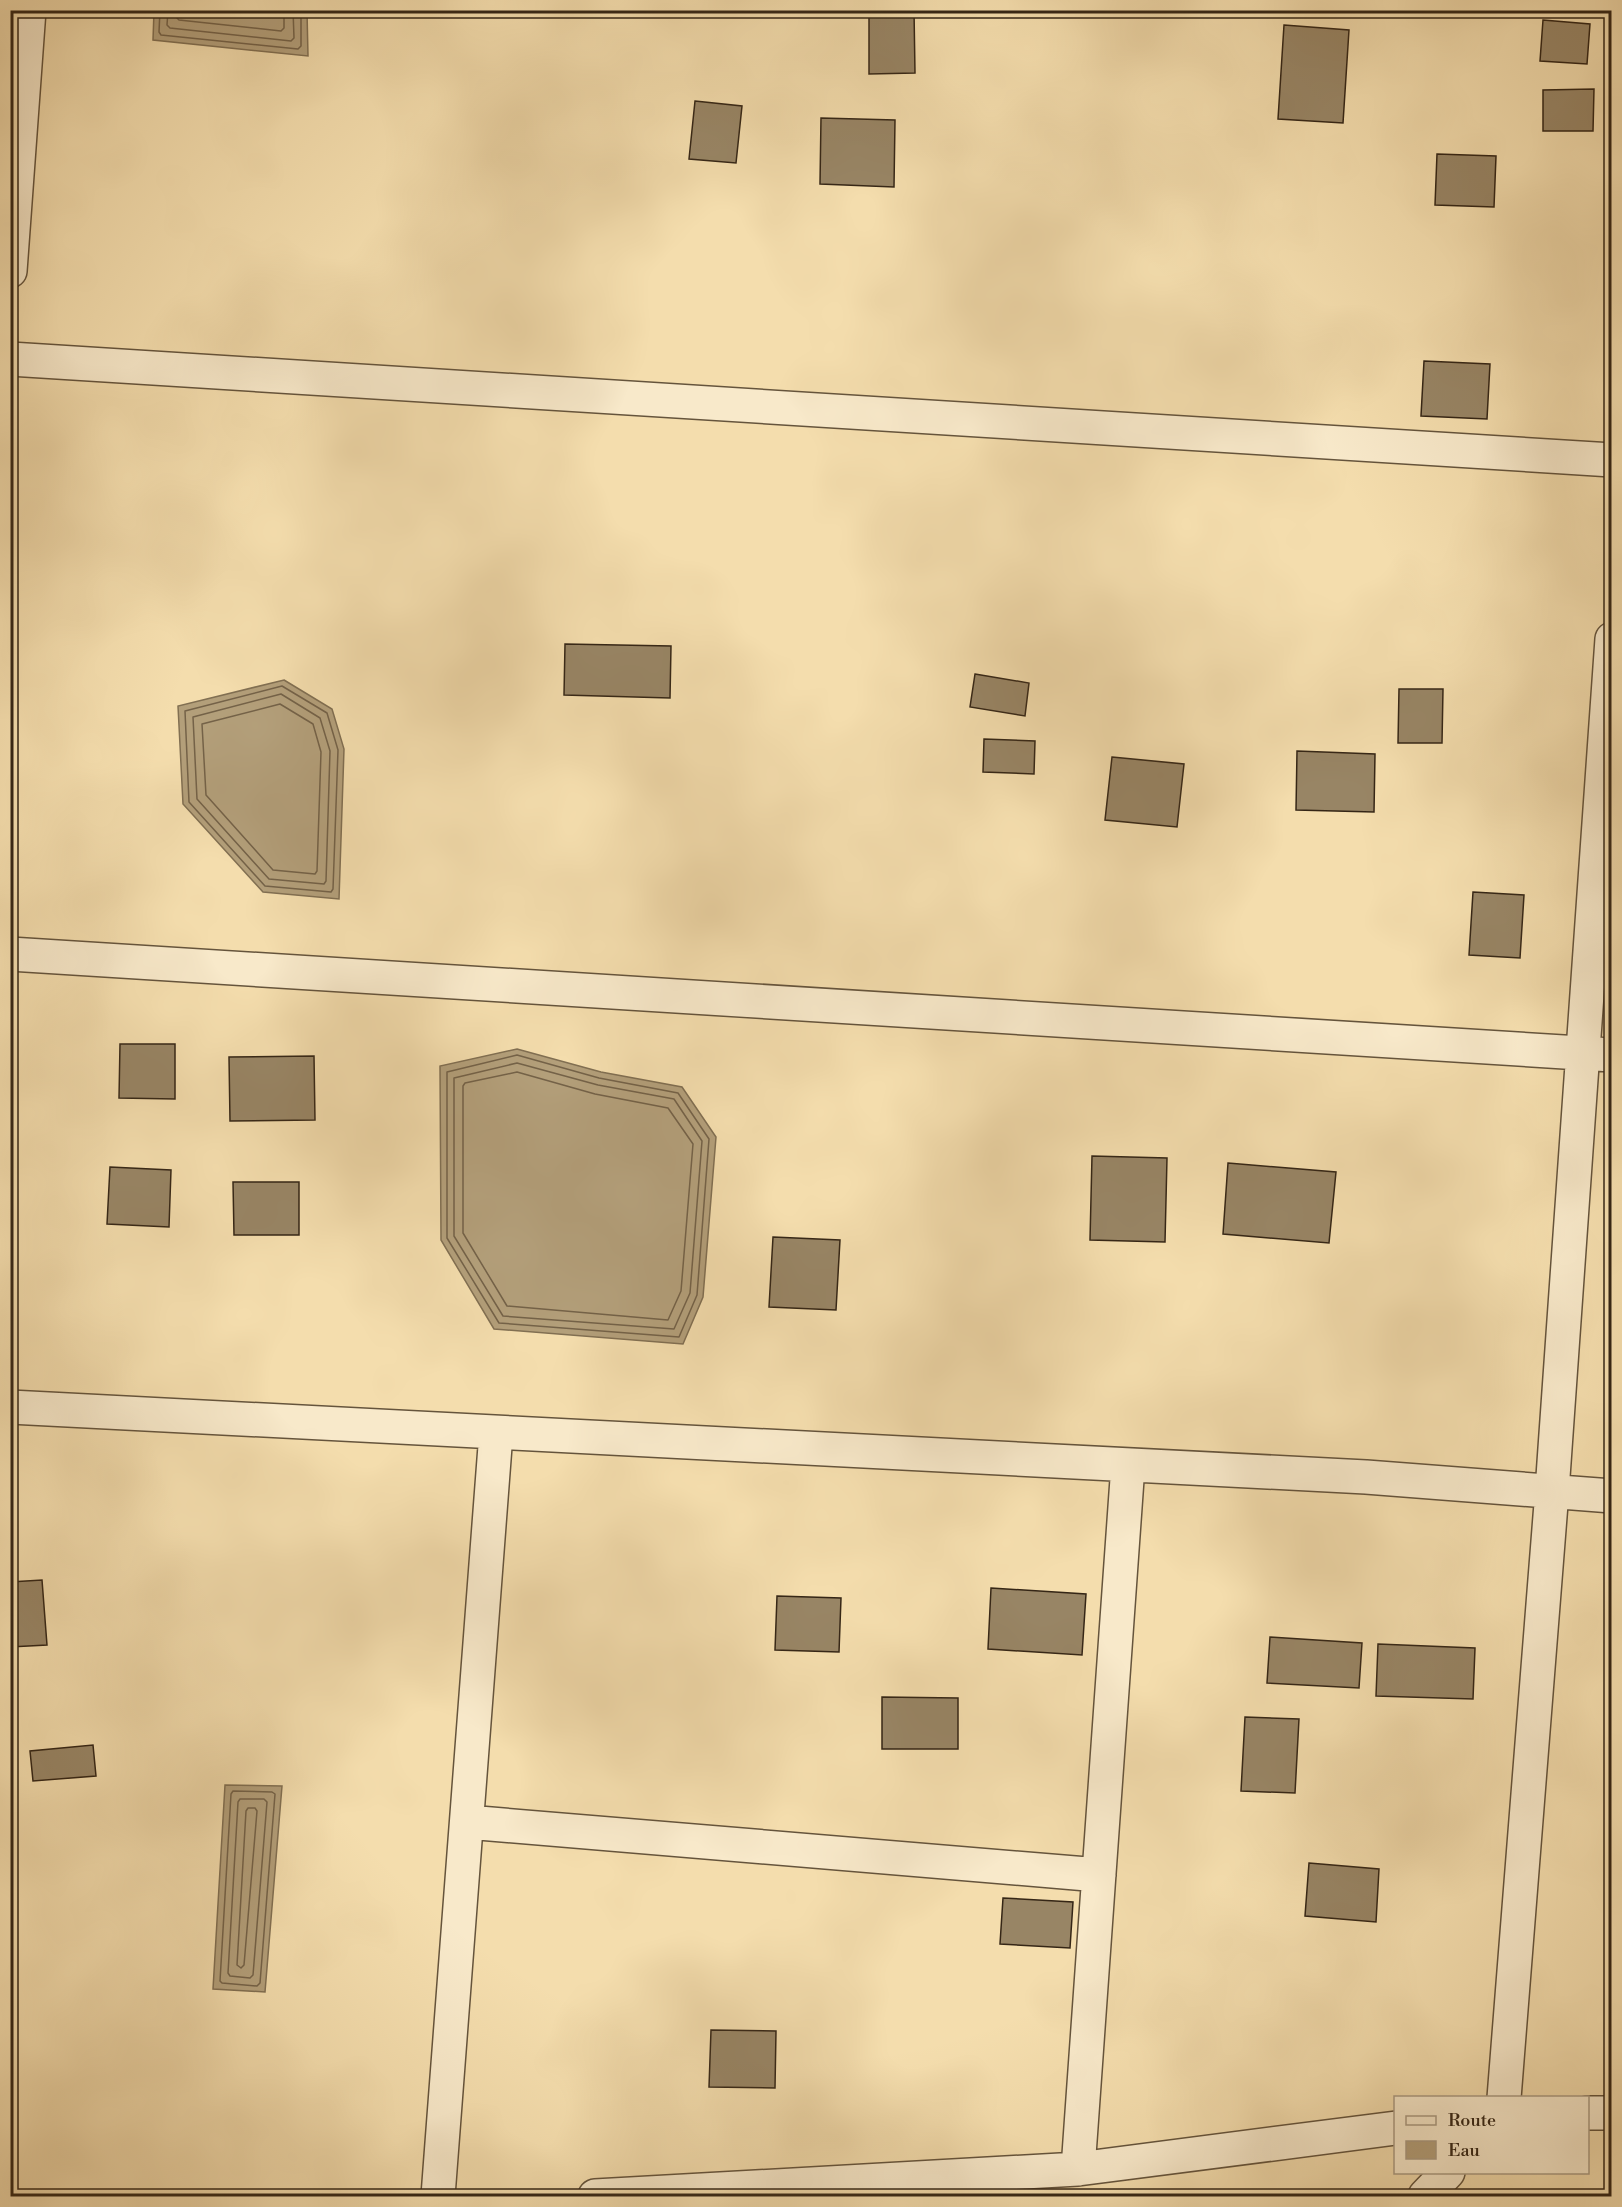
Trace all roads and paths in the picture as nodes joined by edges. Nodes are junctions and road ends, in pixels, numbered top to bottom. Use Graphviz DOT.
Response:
graph roads {
  1 [pos="22,27"];
  2 [pos="10,271"];
  3 [pos="10,360"];
  4 [pos="1611,460"];
  5 [pos="1611,639"];
  6 [pos="10,954"];
  7 [pos="1597,1054"];
  8 [pos="10,1407"];
  9 [pos="496,1433"];
  10 [pos="1128,1465"];
  11 [pos="1552,1491"];
  12 [pos="1611,1496"];
  13 [pos="467,1822"];
  14 [pos="1099,1875"];
  15 [pos="1504,2096"];
  16 [pos="1589,2113"];
  17 [pos="1611,2113"];
  18 [pos="1394,2128"];
  19 [pos="1078,2169"];
  20 [pos="1446,2174"];
  21 [pos="438,2196"];
  22 [pos="595,2196"];
  23 [pos="1425,2196"];
  1 -- 2 [label="street"];
  3 -- 4 [label="street"];
  5 -- 7 [label="street"];
  6 -- 7 [label="street"];
  7 -- 11 [label="street"];
  8 -- 9 [label="street"];
  9 -- 10 [label="street"];
  9 -- 13 [label="street"];
  10 -- 11 [label="street"];
  10 -- 14 [label="street"];
  11 -- 12 [label="street"];
  11 -- 15 [label="street"];
  13 -- 14 [label="street"];
  13 -- 21 [label="street"];
  14 -- 19 [label="street"];
  16 -- 17 [label="street"];
  18 -- 19 [label="street"];
  19 -- 22 [label="street"];
  20 -- 23 [label="street"];
}
